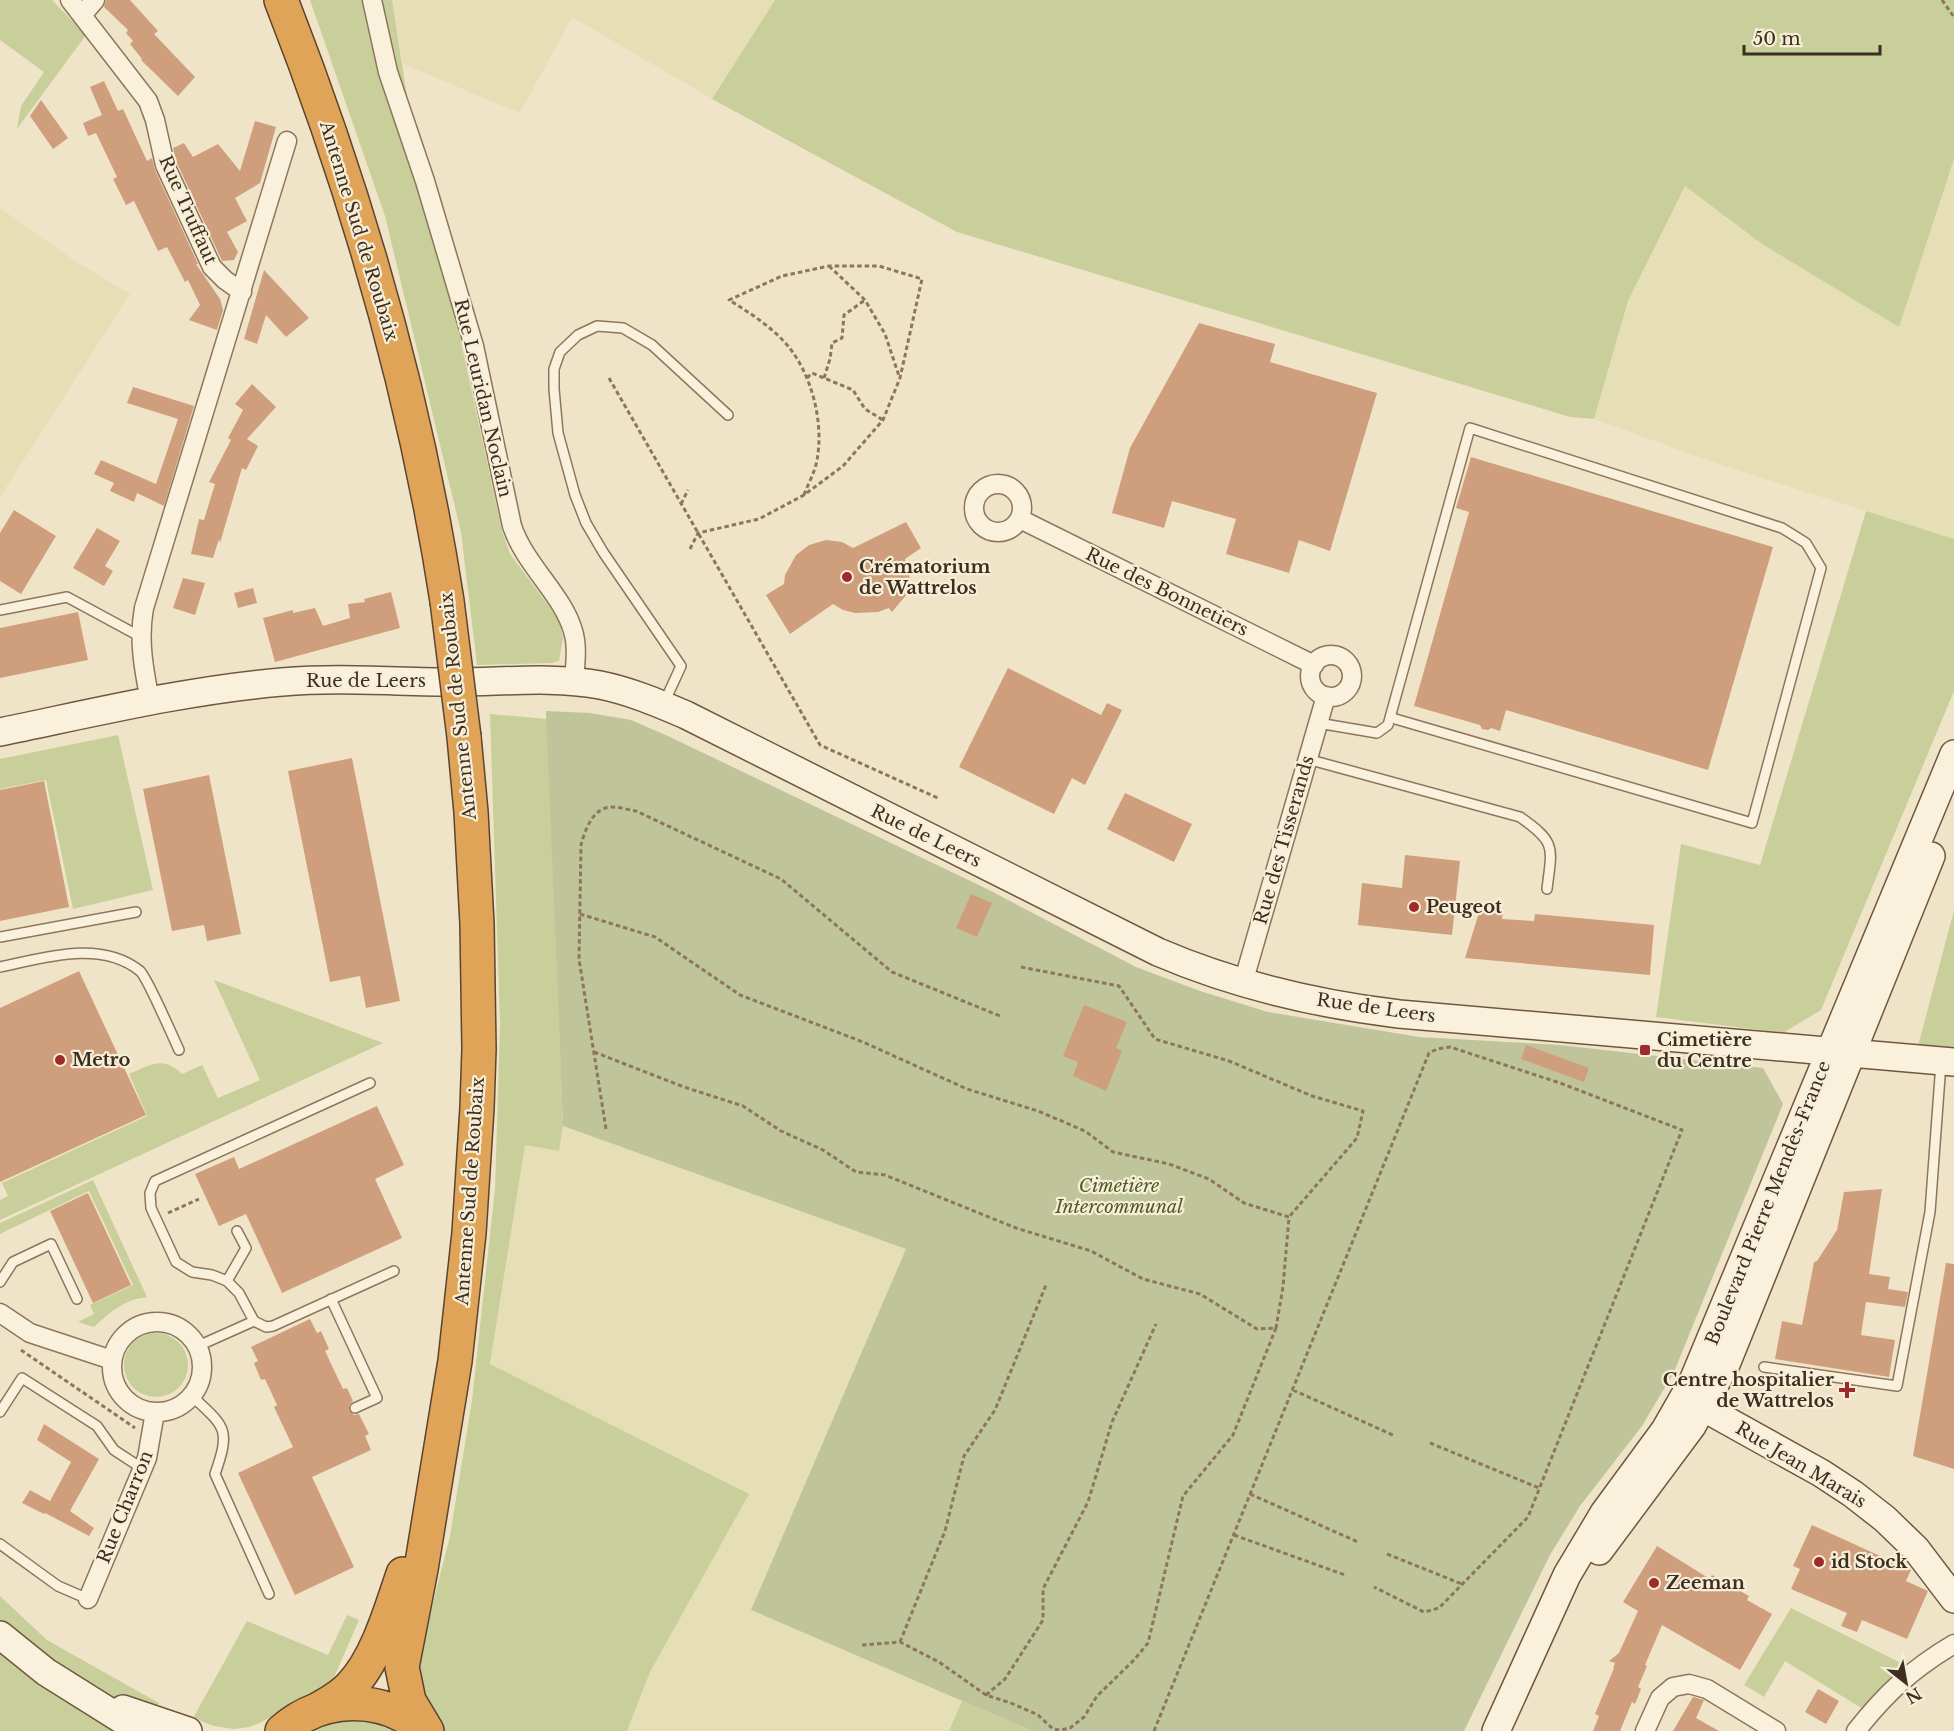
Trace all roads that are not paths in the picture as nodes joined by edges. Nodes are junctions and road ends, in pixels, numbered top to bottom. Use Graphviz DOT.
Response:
graph roads {
  1 [pos="70,0"];
  2 [pos="95,0"];
  3 [pos="281,0"];
  4 [pos="372,0"];
  5 [pos="82,15"];
  6 [pos="286,141"];
  7 [pos="242,292"];
  8 [pos="728,414"];
  9 [pos="1020,519"];
  10 [pos="0,610"];
  11 [pos="141,637"];
  12 [pos="1314,665"];
  13 [pos="574,682"];
  14 [pos="1326,696"];
  15 [pos="150,701"];
  16 [pos="663,705"];
  17 [pos="1392,718"];
  18 [pos="1318,723"];
  19 [pos="0,732"];
  20 [pos="1954,754"];
  21 [pos="1307,759"];
  22 [pos="1954,796"];
  23 [pos="1546,889"];
  24 [pos="136,912"];
  25 [pos="0,937"];
  26 [pos="0,967"];
  27 [pos="1243,983"];
  28 [pos="179,1050"];
  29 [pos="1841,1052"];
  30 [pos="1948,1061"];
  31 [pos="370,1083"];
  32 [pos="237,1230"];
  33 [pos="394,1271"];
  34 [pos="227,1281"];
  35 [pos="0,1282"];
  36 [pos="77,1299"];
  37 [pos="331,1299"];
  38 [pos="0,1313"];
  39 [pos="254,1321"];
  40 [pos="198,1346"];
  41 [pos="112,1360"];
  42 [pos="1764,1366"];
  43 [pos="192,1396"];
  44 [pos="1694,1402"];
  45 [pos="355,1408"];
  46 [pos="0,1412"];
  47 [pos="155,1412"];
  48 [pos="442,1433"];
  49 [pos="137,1465"];
  50 [pos="0,1544"];
  51 [pos="269,1594"];
  52 [pos="88,1599"];
  53 [pos="1954,1599"];
  54 [pos="0,1635"];
  55 [pos="1954,1644"];
  56 [pos="64,1684"];
  57 [pos="317,1710"];
  58 [pos="140,1731"];
  59 [pos="188,1731"];
  60 [pos="282,1731"];
  61 [pos="426,1731"];
  62 [pos="1496,1731"];
  63 [pos="1645,1731"];
  64 [pos="1776,1731"];
  65 [pos="1856,1731"];
  1 -- 5 [label="street, Rue Truffaut"];
  2 -- 5 [label="street"];
  3 -- 48 [label="highway, Antenne Sud de Roubaix, bridge"];
  4 -- 13 [label="street, Rue Leuridan Noclain"];
  5 -- 7 [label="street, Rue Truffaut"];
  6 -- 7 [label="street"];
  7 -- 11 [label="street"];
  8 -- 16 [label="lane"];
  9 -- 12 [label="street, Rue des Bonnetiers"];
  10 -- 11 [label="lane"];
  11 -- 15 [label="street"];
  12 -- 14 [label="street"];
  12 -- 14 [label="street"];
  13 -- 15 [label="street, Rue de Leers"];
  13 -- 16 [label="street, Rue de Leers"];
  14 -- 18 [label="street, Rue des Tisserands"];
  15 -- 19 [label="street, Rue de Leers"];
  16 -- 27 [label="street, Rue de Leers"];
  17 -- 17 [label="lane"];
  17 -- 18 [label="lane"];
  18 -- 21 [label="street, Rue des Tisserands"];
  20 -- 29 [label="street, Boulevard Pierre Mendès-France"];
  21 -- 23 [label="lane"];
  21 -- 27 [label="street, Rue des Tisserands"];
  22 -- 29 [label="street, Boulevard Pierre Mendès-France"];
  24 -- 25 [label="lane"];
  26 -- 28 [label="lane"];
  27 -- 29 [label="street, Rue de Leers"];
  29 -- 30 [label="street, Rue de Leers"];
  29 -- 44 [label="street, Boulevard Pierre Mendès-France"];
  30 -- 42 [label="lane"];
  31 -- 34 [label="lane"];
  32 -- 34 [label="lane"];
  33 -- 37 [label="lane"];
  34 -- 39 [label="lane"];
  35 -- 36 [label="lane"];
  37 -- 39 [label="lane"];
  37 -- 45 [label="lane"];
  38 -- 41 [label="street"];
  39 -- 40 [label="lane"];
  40 -- 41 [label="street"];
  40 -- 43 [label="street"];
  41 -- 47 [label="street"];
  43 -- 47 [label="street"];
  43 -- 51 [label="lane"];
  44 -- 53 [label="street, Rue Jean Marais"];
  44 -- 62 [label="street, Boulevard Pierre Mendès-France"];
  46 -- 49 [label="lane"];
  47 -- 49 [label="street, Rue Charron"];
  48 -- 57 [label="highway, Antenne Sud de Roubaix"];
  48 -- 61 [label="highway, Antenne Sud de Roubaix"];
  49 -- 52 [label="street, Rue Charron"];
  50 -- 52 [label="lane"];
  54 -- 56 [label="street"];
  55 -- 65 [label="street"];
  56 -- 58 [label="street"];
  56 -- 59 [label="street"];
  57 -- 60 [label="highway"];
  57 -- 61 [label="highway"];
  63 -- 64 [label="street"];
}
